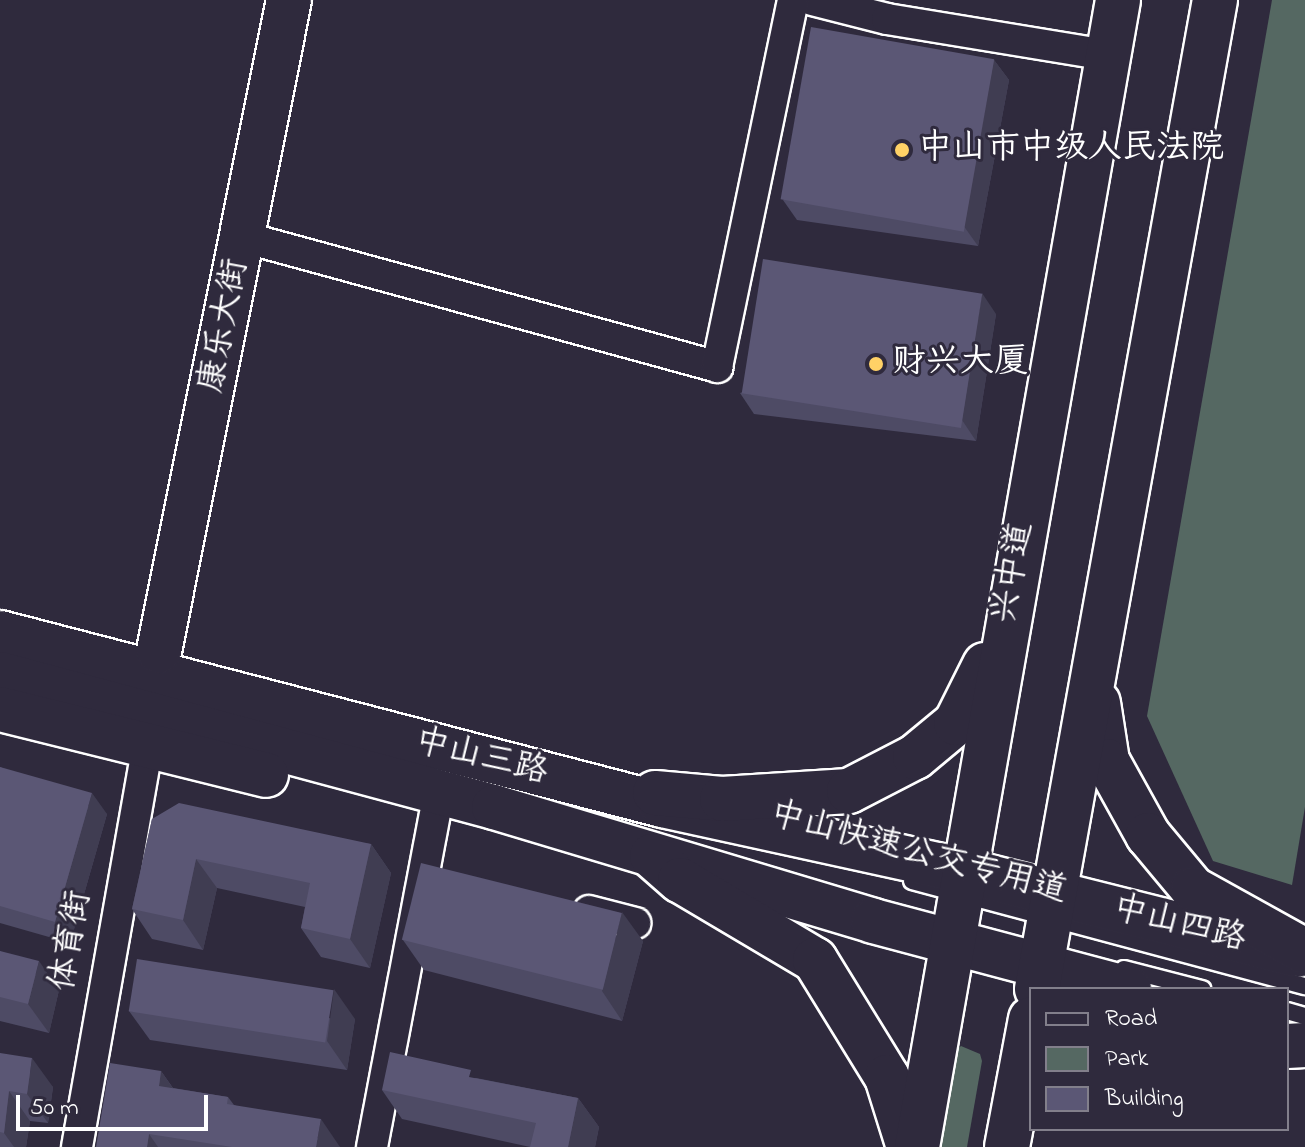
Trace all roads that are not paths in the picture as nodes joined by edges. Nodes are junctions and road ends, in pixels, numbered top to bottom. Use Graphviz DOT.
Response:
graph roads {
  1 [pos="289,0"];
  2 [pos="793,0"];
  3 [pos="812,0"];
  4 [pos="1118,0"];
  5 [pos="1215,0"];
  6 [pos="1108,55"];
  7 [pos="243,237"];
  8 [pos="0,607"];
  9 [pos="1005,623"];
  10 [pos="0,633"];
  11 [pos="159,651"];
  12 [pos="1093,670"];
  13 [pos="0,674"];
  14 [pos="0,709"];
  15 [pos="147,748"];
  16 [pos="658,799"];
  17 [pos="435,814"];
  18 [pos="652,856"];
  19 [pos="825,860"];
  20 [pos="424,869"];
  21 [pos="455,876"];
  22 [pos="792,877"];
  23 [pos="901,878"];
  24 [pos="560,903"];
  25 [pos="958,912"];
  26 [pos="635,923"];
  27 [pos="1001,935"];
  28 [pos="1045,943"];
  29 [pos="1305,954"];
  30 [pos="1305,986"];
  31 [pos="1125,987"];
  32 [pos="1195,987"];
  33 [pos="1029,1030"];
  34 [pos="77,1147"];
  35 [pos="372,1147"];
  36 [pos="909,1147"];
  37 [pos="917,1147"];
  38 [pos="1007,1147"];
  1 -- 7 [label="main road, 康乐大街"];
  2 -- 7 [label="street"];
  3 -- 6 [label="street"];
  4 -- 6 [label="main road, 兴中道"];
  5 -- 12 [label="main road"];
  6 -- 9 [label="main road, 兴中道"];
  7 -- 11 [label="main road, 康乐大街"];
  8 -- 11 [label="main road, 中山三路"];
  9 -- 16 [label="main road"];
  9 -- 25 [label="main road, 兴中道"];
  10 -- 16 [label="main road, 中山三路"];
  11 -- 16 [label="main road, 中山三路"];
  12 -- 28 [label="main road"];
  12 -- 29 [label="main road"];
  13 -- 18 [label="main road, 中山三路"];
  14 -- 15 [label="main road, 中山三路"];
  15 -- 17 [label="main road, 中山三路"];
  15 -- 34 [label="street, 体育街"];
  16 -- 19 [label="lane, 中山快速公交专用道"];
  16 -- 25 [label="main road, 中山三路"];
  17 -- 18 [label="main road, 中山三路"];
  17 -- 20 [label="street"];
  18 -- 22 [label="lane, 中山快速公交专用道"];
  18 -- 25 [label="main road, 中山三路"];
  18 -- 36 [label="main road"];
  20 -- 21 [label="street"];
  20 -- 35 [label="street"];
  23 -- 25 [label="lane, 中山快速公交专用道"];
  24 -- 26 [label="street"];
  25 -- 28 [label="main road, 中山三路"];
  25 -- 28 [label="main road"];
  25 -- 37 [label="main road, 兴中道"];
  27 -- 28 [label="lane, 中山快速公交专用道"];
  28 -- 29 [label="main road, 中山四路"];
  28 -- 30 [label="lane, 中山快速公交专用道"];
  28 -- 31 [label="main road"];
  28 -- 32 [label="lane, 中山快速公交专用道"];
  33 -- 38 [label="main road"];
}
